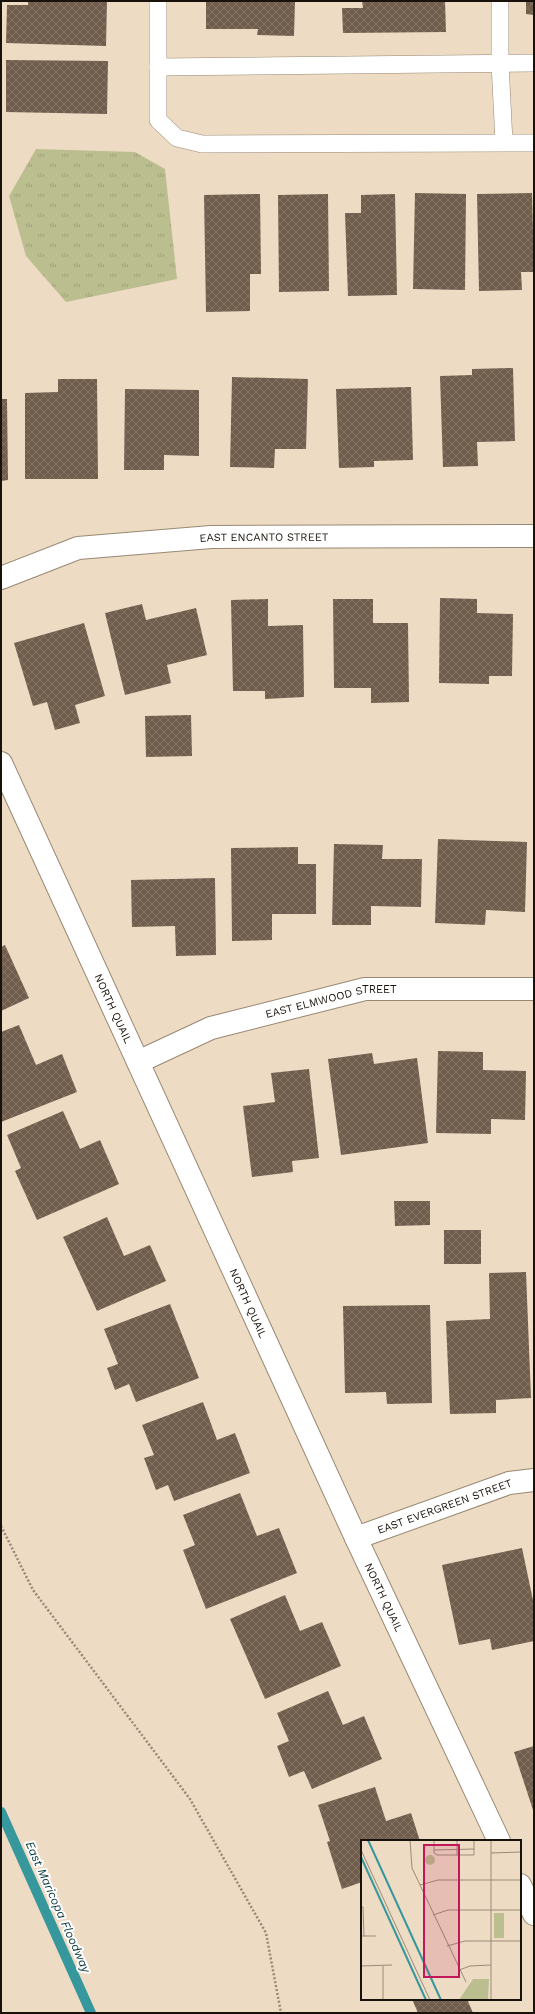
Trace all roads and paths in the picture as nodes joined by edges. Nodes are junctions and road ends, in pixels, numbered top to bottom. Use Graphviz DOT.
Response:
graph roads {
  1 [pos="158,1"];
  2 [pos="500,1"];
  3 [pos="534,63"];
  4 [pos="500,64"];
  5 [pos="158,67"];
  6 [pos="504,142"];
  7 [pos="534,143"];
  8 [pos="534,536"];
  9 [pos="1,578"];
  10 [pos="1,763"];
  11 [pos="534,989"];
  12 [pos="138,1062"];
  13 [pos="534,1480"];
  14 [pos="1,1526"];
  15 [pos="356,1538"];
  16 [pos="499,1840"];
  17 [pos="521,1887"];
  18 [pos="534,1913"];
  19 [pos="281,2013"];
  1 -- 5 [label="lane"];
  2 -- 4 [label="lane"];
  3 -- 4 [label="lane"];
  4 -- 5 [label="lane"];
  4 -- 6 [label="lane"];
  5 -- 6 [label="lane"];
  6 -- 7 [label="lane"];
  8 -- 9 [label="street, EAST ENCANTO STREET"];
  10 -- 12 [label="street, NORTH QUAIL"];
  11 -- 12 [label="street, EAST ELMWOOD STREET"];
  12 -- 15 [label="street, NORTH QUAIL"];
  13 -- 15 [label="street, EAST EVERGREEN STREET"];
  14 -- 19 [label="path"];
  15 -- 16 [label="street, NORTH QUAIL"];
  17 -- 18 [label="street"];
}
